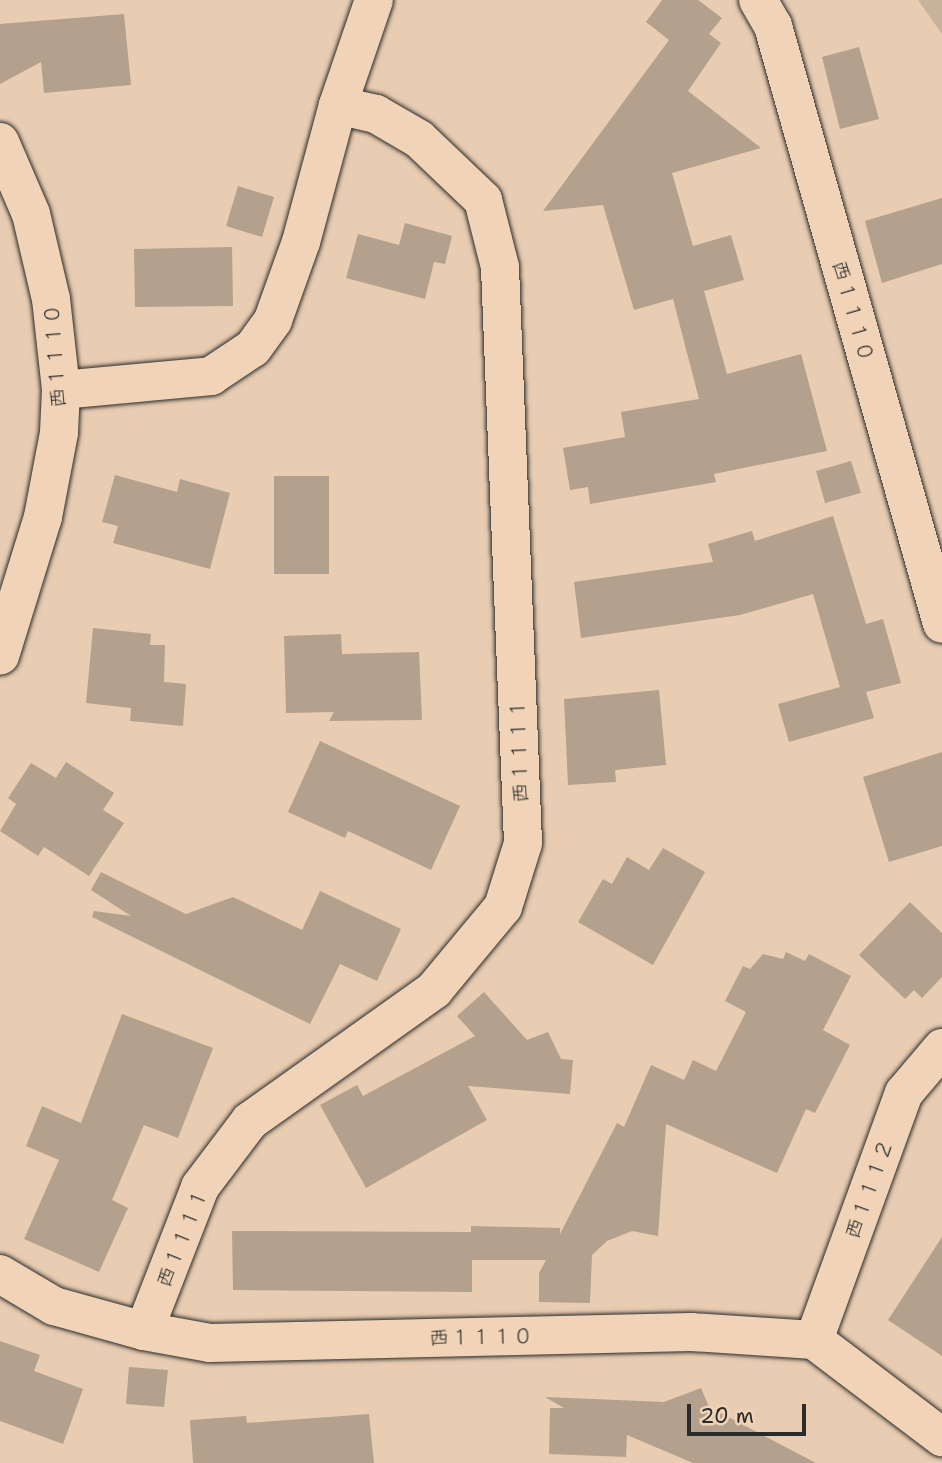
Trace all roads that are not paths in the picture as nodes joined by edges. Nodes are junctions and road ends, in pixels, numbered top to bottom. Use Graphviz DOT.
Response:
graph roads {
  1 [pos="374,0"];
  2 [pos="758,0"];
  3 [pos="338,105"];
  4 [pos="0,142"];
  5 [pos="61,390"];
  6 [pos="942,624"];
  7 [pos="0,656"];
  8 [pos="942,1048"];
  9 [pos="0,1274"];
  10 [pos="144,1331"];
  11 [pos="814,1340"];
  12 [pos="942,1437"];
  1 -- 3 [label="street"];
  2 -- 6 [label="street, 西１１１０"];
  3 -- 5 [label="street"];
  3 -- 10 [label="street, 西１１１１"];
  4 -- 5 [label="street, 西１１１０"];
  5 -- 7 [label="street, 西１１１０"];
  8 -- 11 [label="street, 西１１１２"];
  9 -- 10 [label="street, 西１１１０"];
  10 -- 11 [label="street, 西１１１０"];
  11 -- 12 [label="street"];
}
